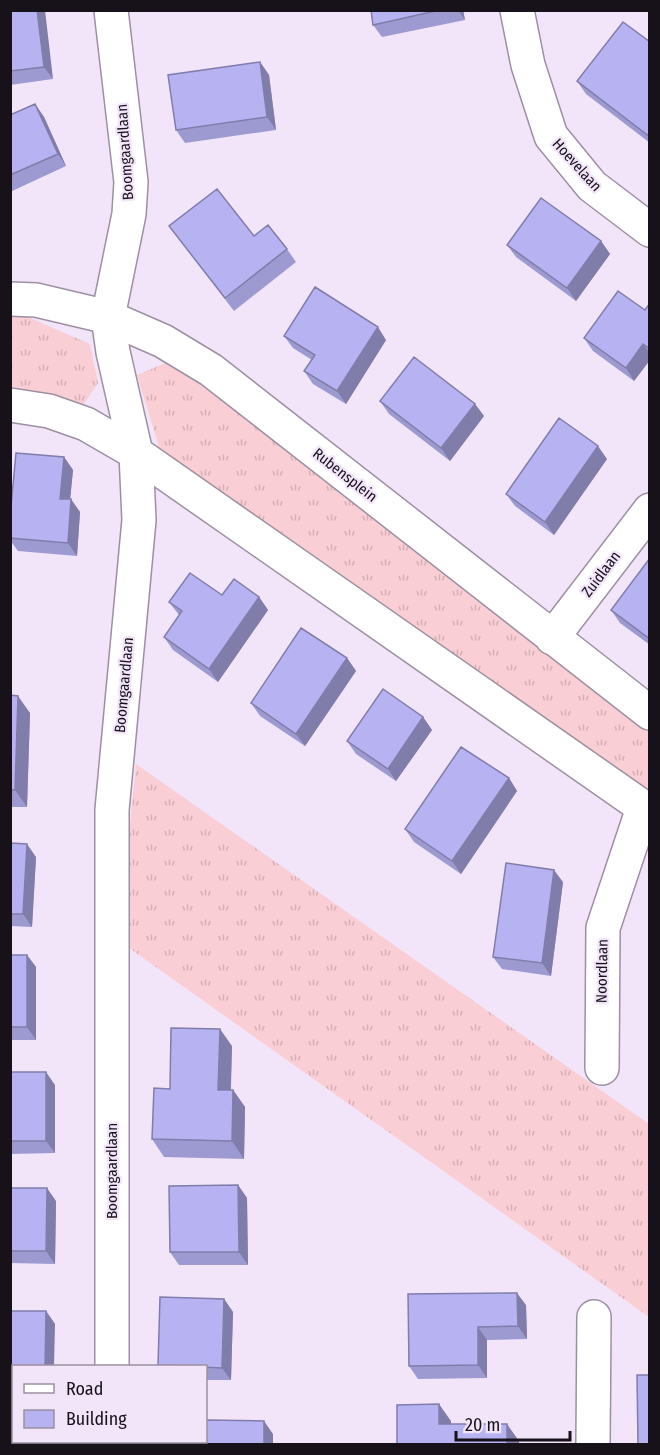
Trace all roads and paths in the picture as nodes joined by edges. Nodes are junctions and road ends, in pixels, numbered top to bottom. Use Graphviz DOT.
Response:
graph roads {
  1 [pos="111,10"];
  2 [pos="517,10"];
  3 [pos="650,230"];
  4 [pos="10,299"];
  5 [pos="108,317"];
  6 [pos="10,405"];
  7 [pos="136,453"];
  8 [pos="650,510"];
  9 [pos="552,638"];
  10 [pos="650,713"];
  11 [pos="646,810"];
  12 [pos="602,1068"];
  13 [pos="594,1317"];
  14 [pos="112,1365"];
  15 [pos="593,1444"];
  1 -- 5 [label="street, Boomgaardlaan"];
  2 -- 3 [label="street, Hoevelaan"];
  4 -- 5 [label="street, Rubensplein"];
  5 -- 7 [label="street, Boomgaardlaan"];
  5 -- 9 [label="street, Rubensplein"];
  6 -- 7 [label="street"];
  7 -- 11 [label="street"];
  7 -- 14 [label="street, Boomgaardlaan"];
  8 -- 9 [label="street, Zuidlaan"];
  9 -- 10 [label="street, Rubensplein"];
  11 -- 12 [label="street, Noordlaan"];
  13 -- 15 [label="street"];
}
